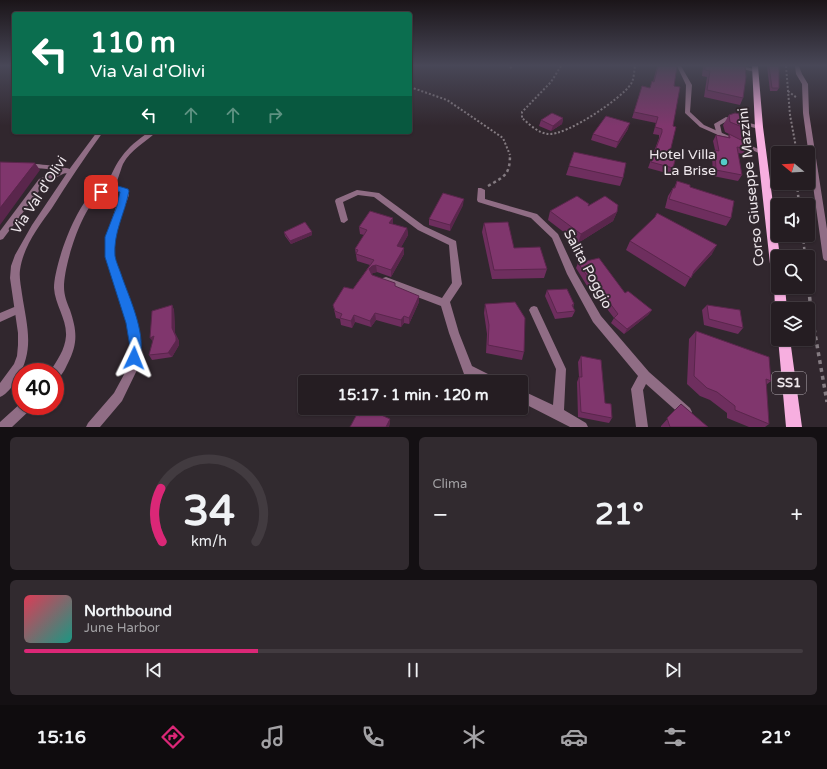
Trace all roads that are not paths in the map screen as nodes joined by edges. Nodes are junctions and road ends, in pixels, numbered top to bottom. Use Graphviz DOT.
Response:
graph roads {
  1 [pos="689,86"];
  2 [pos="757,86"];
  3 [pos="805,86"];
  4 [pos="760,127"];
  5 [pos="98,134"];
  6 [pos="150,134"];
  7 [pos="719,134"];
  8 [pos="763,153"];
  9 [pos="18,166"];
  10 [pos="68,171"];
  11 [pos="110,189"];
  12 [pos="481,190"];
  13 [pos="344,220"];
  14 [pos="0,237"];
  15 [pos="774,250"];
  16 [pos="827,258"];
  17 [pos="376,277"];
  18 [pos="445,303"];
  19 [pos="19,309"];
  20 [pos="534,310"];
  21 [pos="0,318"];
  22 [pos="785,346"];
  23 [pos="62,363"];
  24 [pos="478,375"];
  25 [pos="645,376"];
  26 [pos="0,391"];
  27 [pos="528,399"];
  28 [pos="558,413"];
  29 [pos="16,415"];
  30 [pos="692,417"];
  31 [pos="3,427"];
  32 [pos="92,427"];
  33 [pos="582,427"];
  34 [pos="642,427"];
  35 [pos="794,427"];
  1 -- 7 [label="street, Corso Giuseppe Mazzini"];
  2 -- 4 [label="main road, Corso Giuseppe Mazzini"];
  3 -- 16 [label="street"];
  4 -- 7 [label="street"];
  4 -- 8 [label="main road, Corso Giuseppe Mazzini"];
  5 -- 10 [label="street, Via Val d'Olivi"];
  6 -- 11 [label="street"];
  7 -- 8 [label="street"];
  8 -- 15 [label="main road, Corso Giuseppe Mazzini"];
  9 -- 10 [label="street"];
  10 -- 14 [label="street"];
  10 -- 19 [label="street, Via Val d'Olivi"];
  11 -- 23 [label="street"];
  11 -- 32 [label="street"];
  12 -- 25 [label="street, Salita Poggio"];
  13 -- 18 [label="street"];
  17 -- 18 [label="street"];
  18 -- 24 [label="street"];
  19 -- 21 [label="street"];
  19 -- 26 [label="street, Via Val d'Olivi"];
  20 -- 28 [label="street"];
  22 -- 35 [label="main road, SS1"];
  25 -- 30 [label="street, Salita Poggio"];
  25 -- 34 [label="street"];
  27 -- 28 [label="street"];
  28 -- 33 [label="street"];
  29 -- 31 [label="street"];
}
